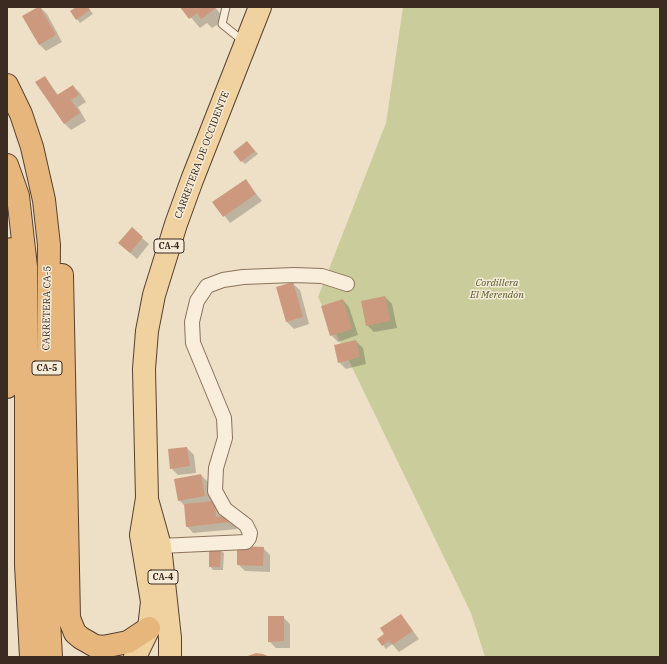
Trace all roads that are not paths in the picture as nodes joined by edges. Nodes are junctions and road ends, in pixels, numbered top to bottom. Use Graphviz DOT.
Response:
graph roads {
  1 [pos="226,7"];
  2 [pos="260,7"];
  3 [pos="245,43"];
  4 [pos="7,85"];
  5 [pos="32,146"];
  6 [pos="7,165"];
  7 [pos="18,196"];
  8 [pos="347,284"];
  9 [pos="7,387"];
  10 [pos="147,498"];
  11 [pos="160,546"];
  12 [pos="149,628"];
  13 [pos="31,657"];
  14 [pos="51,657"];
  15 [pos="135,657"];
  16 [pos="170,657"];
  1 -- 3 [label="lane"];
  2 -- 3 [label="main road, CARRETERA DE OCCIDENTE / CA-4"];
  3 -- 10 [label="main road, CARRETERA DE OCCIDENTE / CA-4"];
  4 -- 5 [label="highway, CARRETERA CA-5 / CA-5"];
  5 -- 12 [label="highway"];
  5 -- 14 [label="highway, CARRETERA CA-5 / CA-5"];
  6 -- 7 [label="highway, CARRETERA CA-5 / CA-5"];
  7 -- 9 [label="highway"];
  7 -- 13 [label="highway, CARRETERA CA-5 / CA-5"];
  8 -- 11 [label="street"];
  10 -- 11 [label="main road, CARRETERA DE OCCIDENTE / CA-4"];
  10 -- 12 [label="main road, CARRETERA DE OCCIDENTE / CA-4"];
  11 -- 16 [label="main road, CARRETERA DE OCCIDENTE / CA-4"];
  12 -- 15 [label="main road, CARRETERA DE OCCIDENTE / CA-4"];
}
